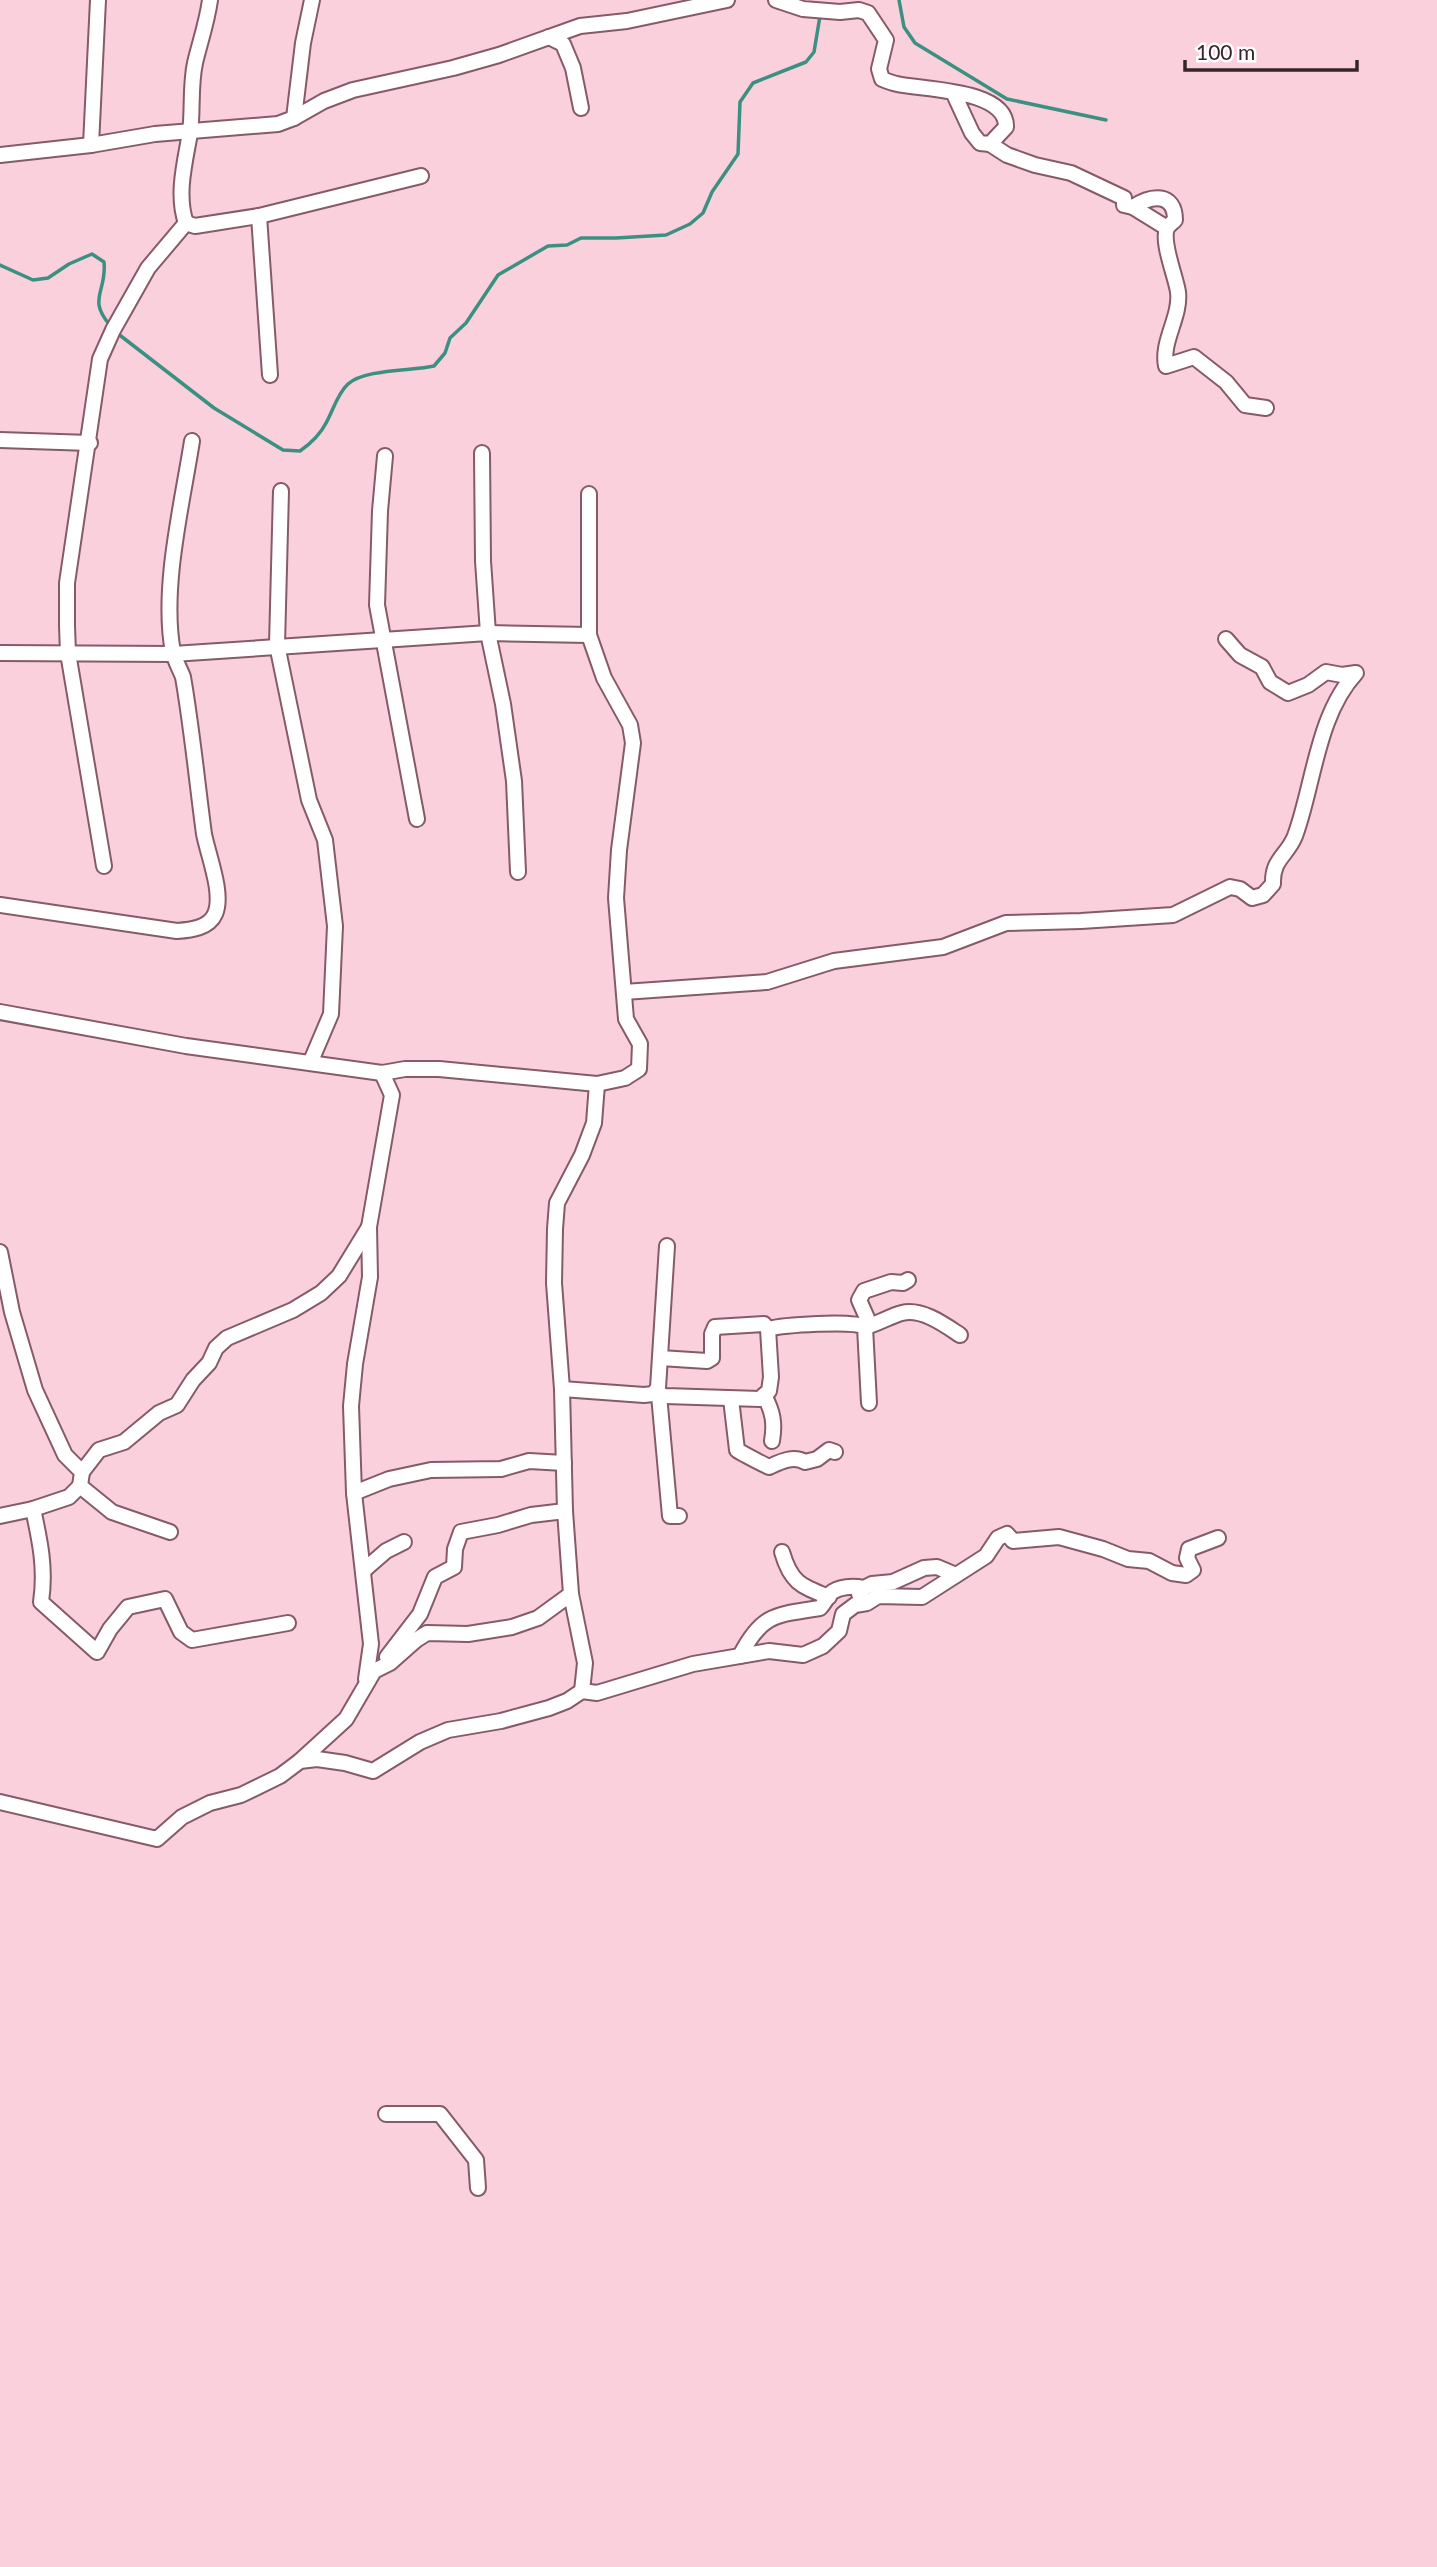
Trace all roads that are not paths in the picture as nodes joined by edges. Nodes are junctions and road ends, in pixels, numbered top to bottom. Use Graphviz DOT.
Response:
graph roads {
  1 [pos="98,0"];
  2 [pos="210,0"];
  3 [pos="312,0"];
  4 [pos="727,0"];
  5 [pos="776,0"];
  6 [pos="791,2"];
  7 [pos="549,37"];
  8 [pos="953,92"];
  9 [pos="581,108"];
  10 [pos="295,118"];
  11 [pos="190,130"];
  12 [pos="990,144"];
  13 [pos="91,145"];
  14 [pos="0,155"];
  15 [pos="421,176"];
  16 [pos="1133,207"];
  17 [pos="259,216"];
  18 [pos="186,223"];
  19 [pos="1167,228"];
  20 [pos="270,375"];
  21 [pos="1266,408"];
  22 [pos="0,440"];
  23 [pos="192,441"];
  24 [pos="90,443"];
  25 [pos="482,453"];
  26 [pos="385,456"];
  27 [pos="281,491"];
  28 [pos="589,494"];
  29 [pos="488,633"];
  30 [pos="589,635"];
  31 [pos="1226,639"];
  32 [pos="384,640"];
  33 [pos="277,645"];
  34 [pos="0,653"];
  35 [pos="68,653"];
  36 [pos="173,654"];
  37 [pos="417,819"];
  38 [pos="104,866"];
  39 [pos="518,872"];
  40 [pos="0,905"];
  41 [pos="624,992"];
  42 [pos="0,1012"];
  43 [pos="311,1061"];
  44 [pos="382,1073"];
  45 [pos="597,1084"];
  46 [pos="369,1227"];
  47 [pos="667,1246"];
  48 [pos="0,1252"];
  49 [pos="908,1280"];
  50 [pos="865,1327"];
  51 [pos="768,1329"];
  52 [pos="960,1335"];
  53 [pos="660,1358"];
  54 [pos="562,1389"];
  55 [pos="656,1395"];
  56 [pos="764,1395"];
  57 [pos="731,1399"];
  58 [pos="869,1403"];
  59 [pos="772,1441"];
  60 [pos="835,1452"];
  61 [pos="564,1463"];
  62 [pos="81,1479"];
  63 [pos="355,1493"];
  64 [pos="33,1509"];
  65 [pos="565,1511"];
  66 [pos="0,1516"];
  67 [pos="679,1516"];
  68 [pos="170,1532"];
  69 [pos="1218,1538"];
  70 [pos="404,1542"];
  71 [pos="361,1548"];
  72 [pos="782,1552"];
  73 [pos="383,1553"];
  74 [pos="363,1571"];
  75 [pos="956,1575"];
  76 [pos="864,1588"];
  77 [pos="571,1594"];
  78 [pos="829,1597"];
  79 [pos="855,1605"];
  80 [pos="288,1623"];
  81 [pos="740,1656"];
  82 [pos="374,1671"];
  83 [pos="365,1686"];
  84 [pos="582,1690"];
  85 [pos="300,1761"];
  86 [pos="0,1802"];
  87 [pos="386,2114"];
  88 [pos="478,2188"];
  1 -- 13 [label="street"];
  2 -- 11 [label="street"];
  3 -- 10 [label="street"];
  4 -- 7 [label="street"];
  5 -- 6 [label="street"];
  6 -- 8 [label="street"];
  7 -- 9 [label="street"];
  7 -- 10 [label="street"];
  8 -- 12 [label="street"];
  8 -- 12 [label="street"];
  10 -- 11 [label="street"];
  11 -- 13 [label="street"];
  11 -- 18 [label="street"];
  12 -- 16 [label="street"];
  13 -- 14 [label="street"];
  15 -- 17 [label="street"];
  16 -- 19 [label="street"];
  16 -- 19 [label="street"];
  17 -- 18 [label="street"];
  17 -- 20 [label="street"];
  18 -- 24 [label="street"];
  19 -- 21 [label="street"];
  22 -- 24 [label="street"];
  23 -- 36 [label="street"];
  24 -- 35 [label="street"];
  25 -- 29 [label="street"];
  26 -- 32 [label="street"];
  27 -- 33 [label="street"];
  28 -- 30 [label="street"];
  29 -- 30 [label="street"];
  29 -- 32 [label="street"];
  29 -- 39 [label="street"];
  30 -- 41 [label="street"];
  31 -- 41 [label="street"];
  32 -- 33 [label="street"];
  32 -- 37 [label="street"];
  33 -- 36 [label="street"];
  33 -- 43 [label="street"];
  34 -- 35 [label="street"];
  35 -- 36 [label="street"];
  35 -- 38 [label="street"];
  36 -- 40 [label="street"];
  41 -- 45 [label="street"];
  42 -- 43 [label="street"];
  43 -- 44 [label="street"];
  44 -- 45 [label="street"];
  44 -- 46 [label="street"];
  45 -- 54 [label="street"];
  46 -- 62 [label="street"];
  46 -- 63 [label="street"];
  47 -- 53 [label="street"];
  48 -- 62 [label="street"];
  49 -- 50 [label="street"];
  50 -- 51 [label="street"];
  50 -- 52 [label="street"];
  50 -- 58 [label="street"];
  51 -- 53 [label="street"];
  51 -- 56 [label="street"];
  53 -- 55 [label="street"];
  54 -- 55 [label="street"];
  54 -- 61 [label="street"];
  55 -- 57 [label="street"];
  55 -- 67 [label="street"];
  56 -- 57 [label="street"];
  56 -- 59 [label="street"];
  57 -- 60 [label="street"];
  61 -- 63 [label="street"];
  61 -- 65 [label="street"];
  62 -- 64 [label="street"];
  62 -- 68 [label="street"];
  63 -- 71 [label="street"];
  64 -- 66 [label="street"];
  64 -- 80 [label="street"];
  65 -- 77 [label="street"];
  65 -- 82 [label="street"];
  69 -- 75 [label="street"];
  70 -- 73 [label="street"];
  71 -- 73 [label="street"];
  71 -- 74 [label="street"];
  72 -- 78 [label="street"];
  73 -- 74 [label="street"];
  74 -- 83 [label="street"];
  75 -- 76 [label="street"];
  75 -- 79 [label="street"];
  76 -- 78 [label="street"];
  76 -- 79 [label="street"];
  77 -- 82 [label="street"];
  77 -- 84 [label="street"];
  78 -- 81 [label="street"];
  79 -- 81 [label="street"];
  81 -- 84 [label="street"];
  82 -- 83 [label="street"];
  83 -- 85 [label="street"];
  84 -- 85 [label="street"];
  85 -- 86 [label="street"];
  87 -- 88 [label="street"];
}
